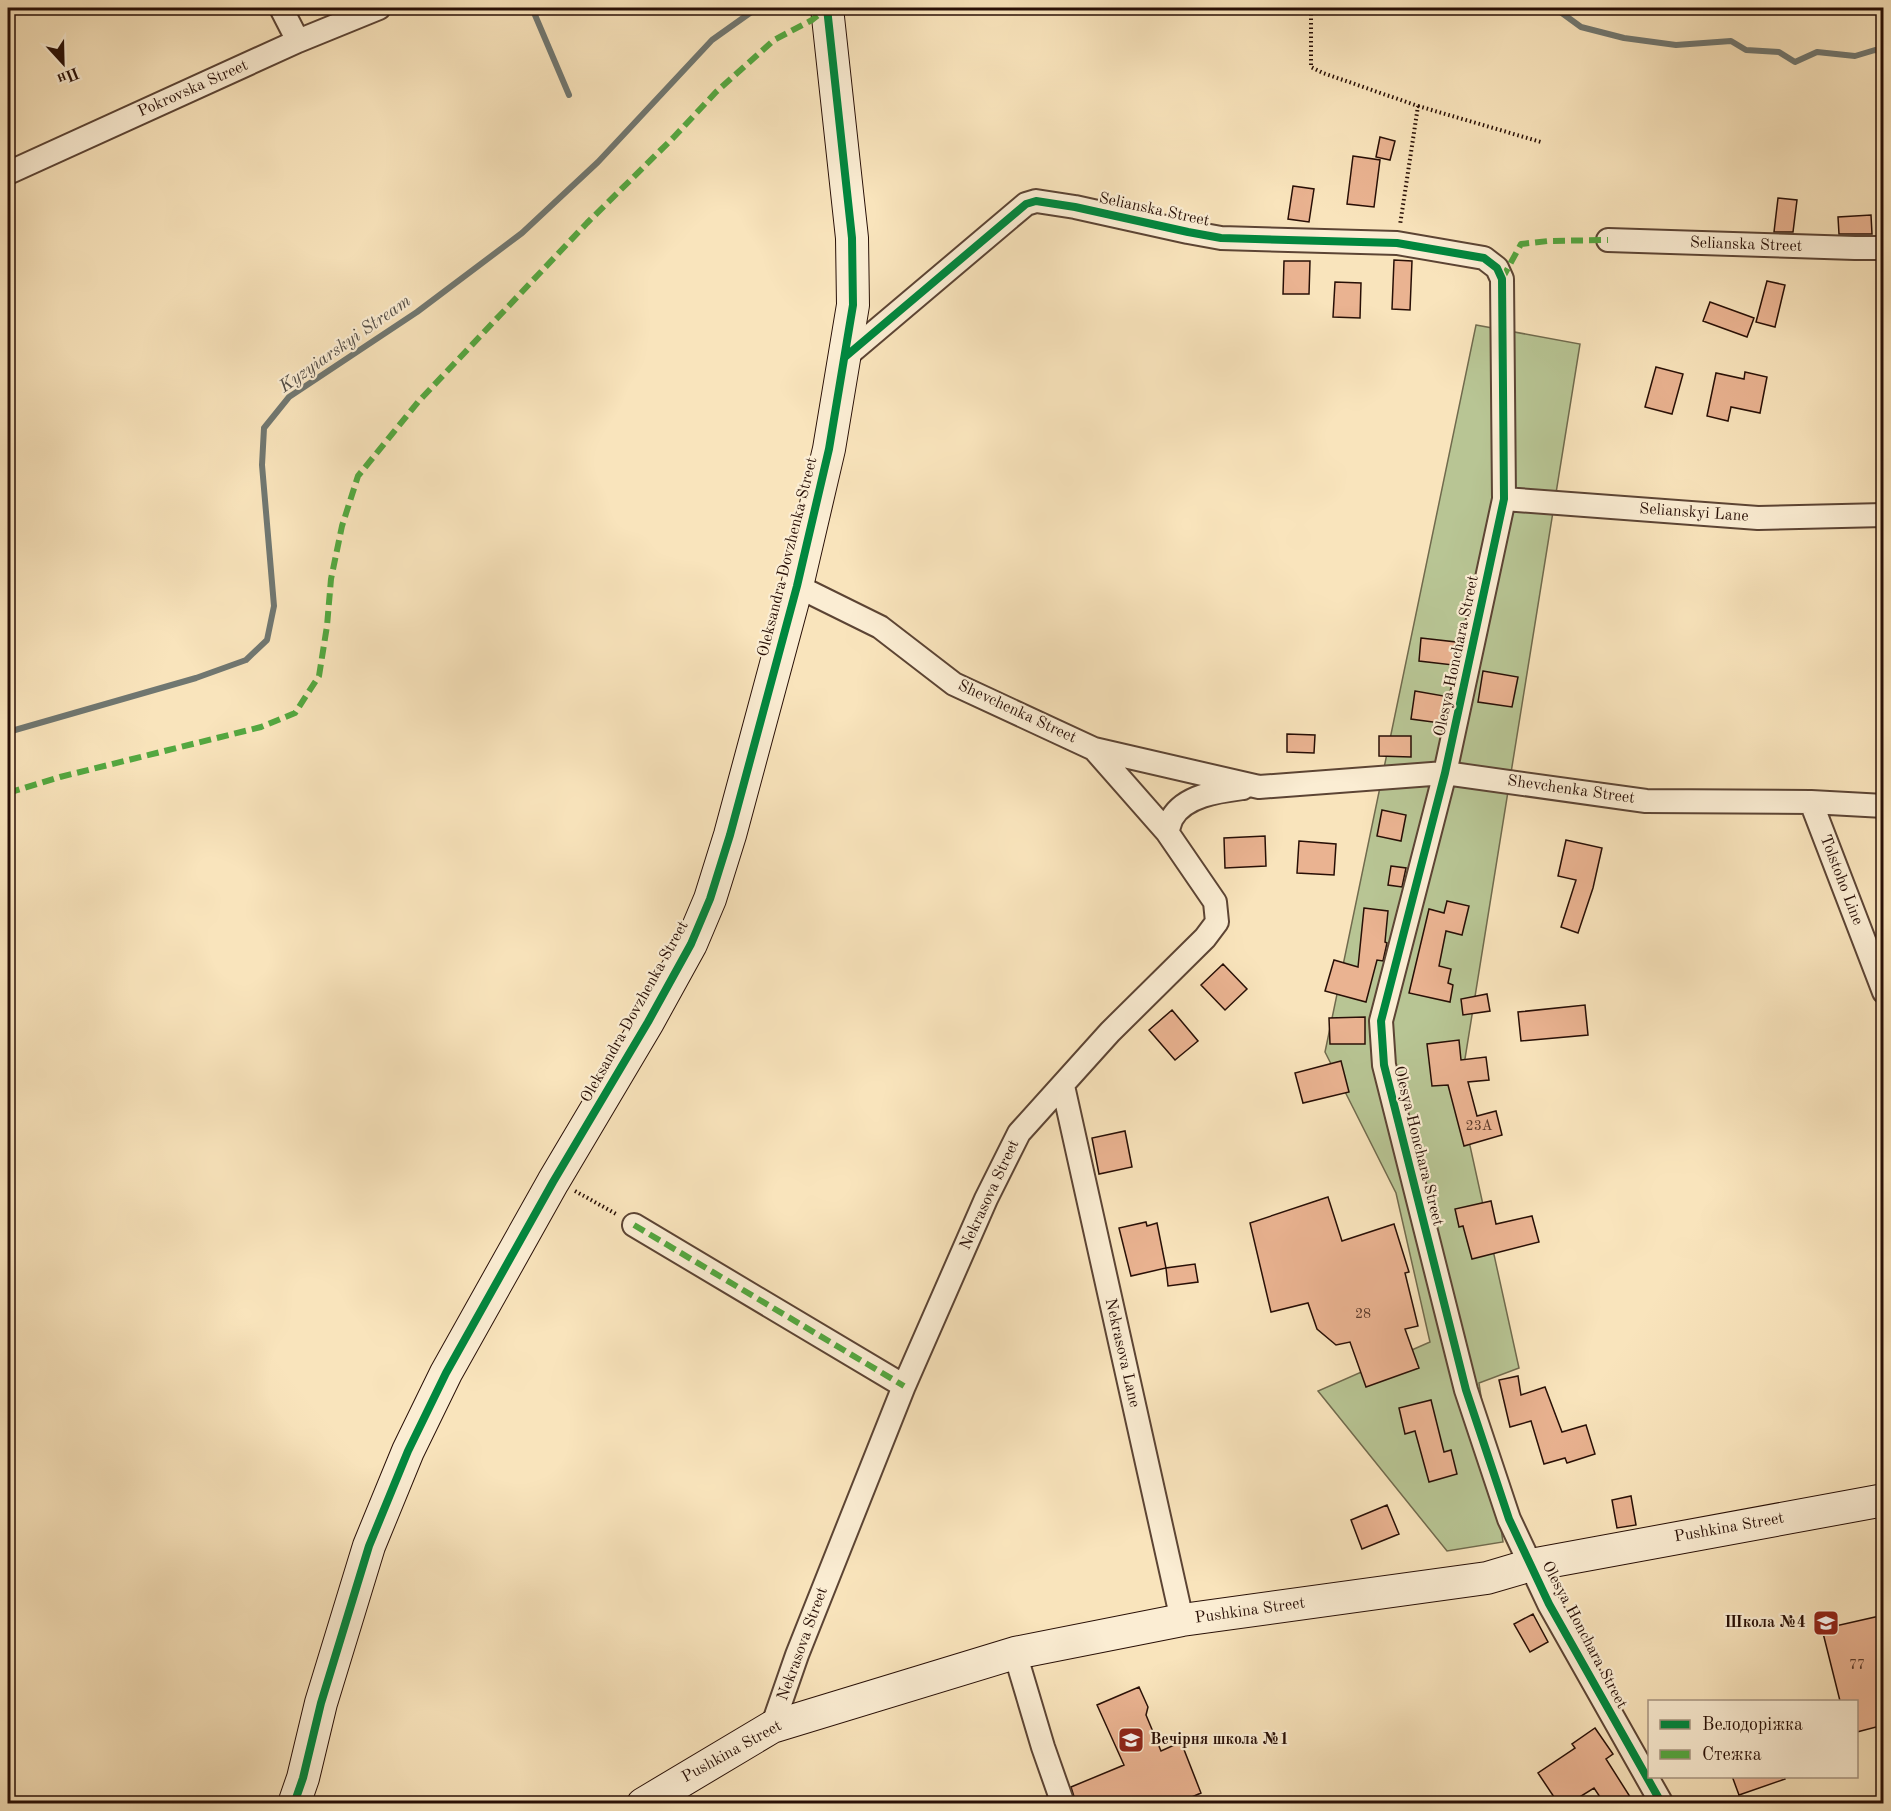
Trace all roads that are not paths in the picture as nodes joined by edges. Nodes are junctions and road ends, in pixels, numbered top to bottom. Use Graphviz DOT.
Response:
graph roads {
  1 [pos="281,8"];
  2 [pos="379,8"];
  3 [pos="827,8"];
  4 [pos="298,41"];
  5 [pos="8,173"];
  6 [pos="1608,240"];
  7 [pos="1884,248"];
  8 [pos="1502,279"];
  9 [pos="845,357"];
  10 [pos="1504,499"];
  11 [pos="1884,515"];
  12 [pos="797,586"];
  13 [pos="1094,749"];
  14 [pos="1445,773"];
  15 [pos="1259,787"];
  16 [pos="1811,802"];
  17 [pos="1884,806"];
  18 [pos="1167,832"];
  19 [pos="1884,992"];
  20 [pos="1063,1086"];
  21 [pos="634,1225"];
  22 [pos="904,1386"];
  23 [pos="1884,1500"];
  24 [pos="1532,1565"];
  25 [pos="1182,1620"];
  26 [pos="1015,1653"];
  27 [pos="772,1726"];
  28 [pos="648,1802"];
  29 [pos="294,1803"];
  30 [pos="1063,1803"];
  31 [pos="1662,1803"];
  1 -- 4 [label="street"];
  2 -- 4 [label="street, Pokrovska Street"];
  3 -- 9 [label="street, Oleksandra Dovzhenka Street"];
  4 -- 5 [label="street, Pokrovska Street"];
  6 -- 7 [label="street, Selianska Street"];
  8 -- 9 [label="street, Selianska Street"];
  8 -- 10 [label="street, Olesya Honchara Street"];
  9 -- 12 [label="street, Oleksandra Dovzhenka Street"];
  10 -- 11 [label="street, Selianskyi Lane"];
  10 -- 14 [label="street, Olesya Honchara Street"];
  12 -- 13 [label="street, Shevchenka Street"];
  12 -- 29 [label="street, Oleksandra Dovzhenka Street"];
  13 -- 15 [label="street, Shevchenka Street"];
  13 -- 18 [label="street, Nekrasova Street"];
  14 -- 15 [label="street, Shevchenka Street"];
  14 -- 16 [label="street, Shevchenka Street"];
  14 -- 24 [label="street, Olesya Honchara Street"];
  15 -- 18 [label="street, Shevchenka Street"];
  16 -- 17 [label="street, Shevchenka Street"];
  16 -- 19 [label="street, Tolstoho Line"];
  18 -- 20 [label="street, Nekrasova Street"];
  20 -- 22 [label="street, Nekrasova Street"];
  20 -- 25 [label="street, Nekrasova Lane"];
  21 -- 22 [label="street"];
  22 -- 27 [label="street, Nekrasova Street"];
  23 -- 24 [label="street, Pushkina Street"];
  24 -- 25 [label="street, Pushkina Street"];
  24 -- 31 [label="street, Olesya Honchara Street"];
  25 -- 26 [label="street, Pushkina Street"];
  26 -- 27 [label="street, Pushkina Street"];
  26 -- 30 [label="street"];
  27 -- 28 [label="street, Pushkina Street"];
}
